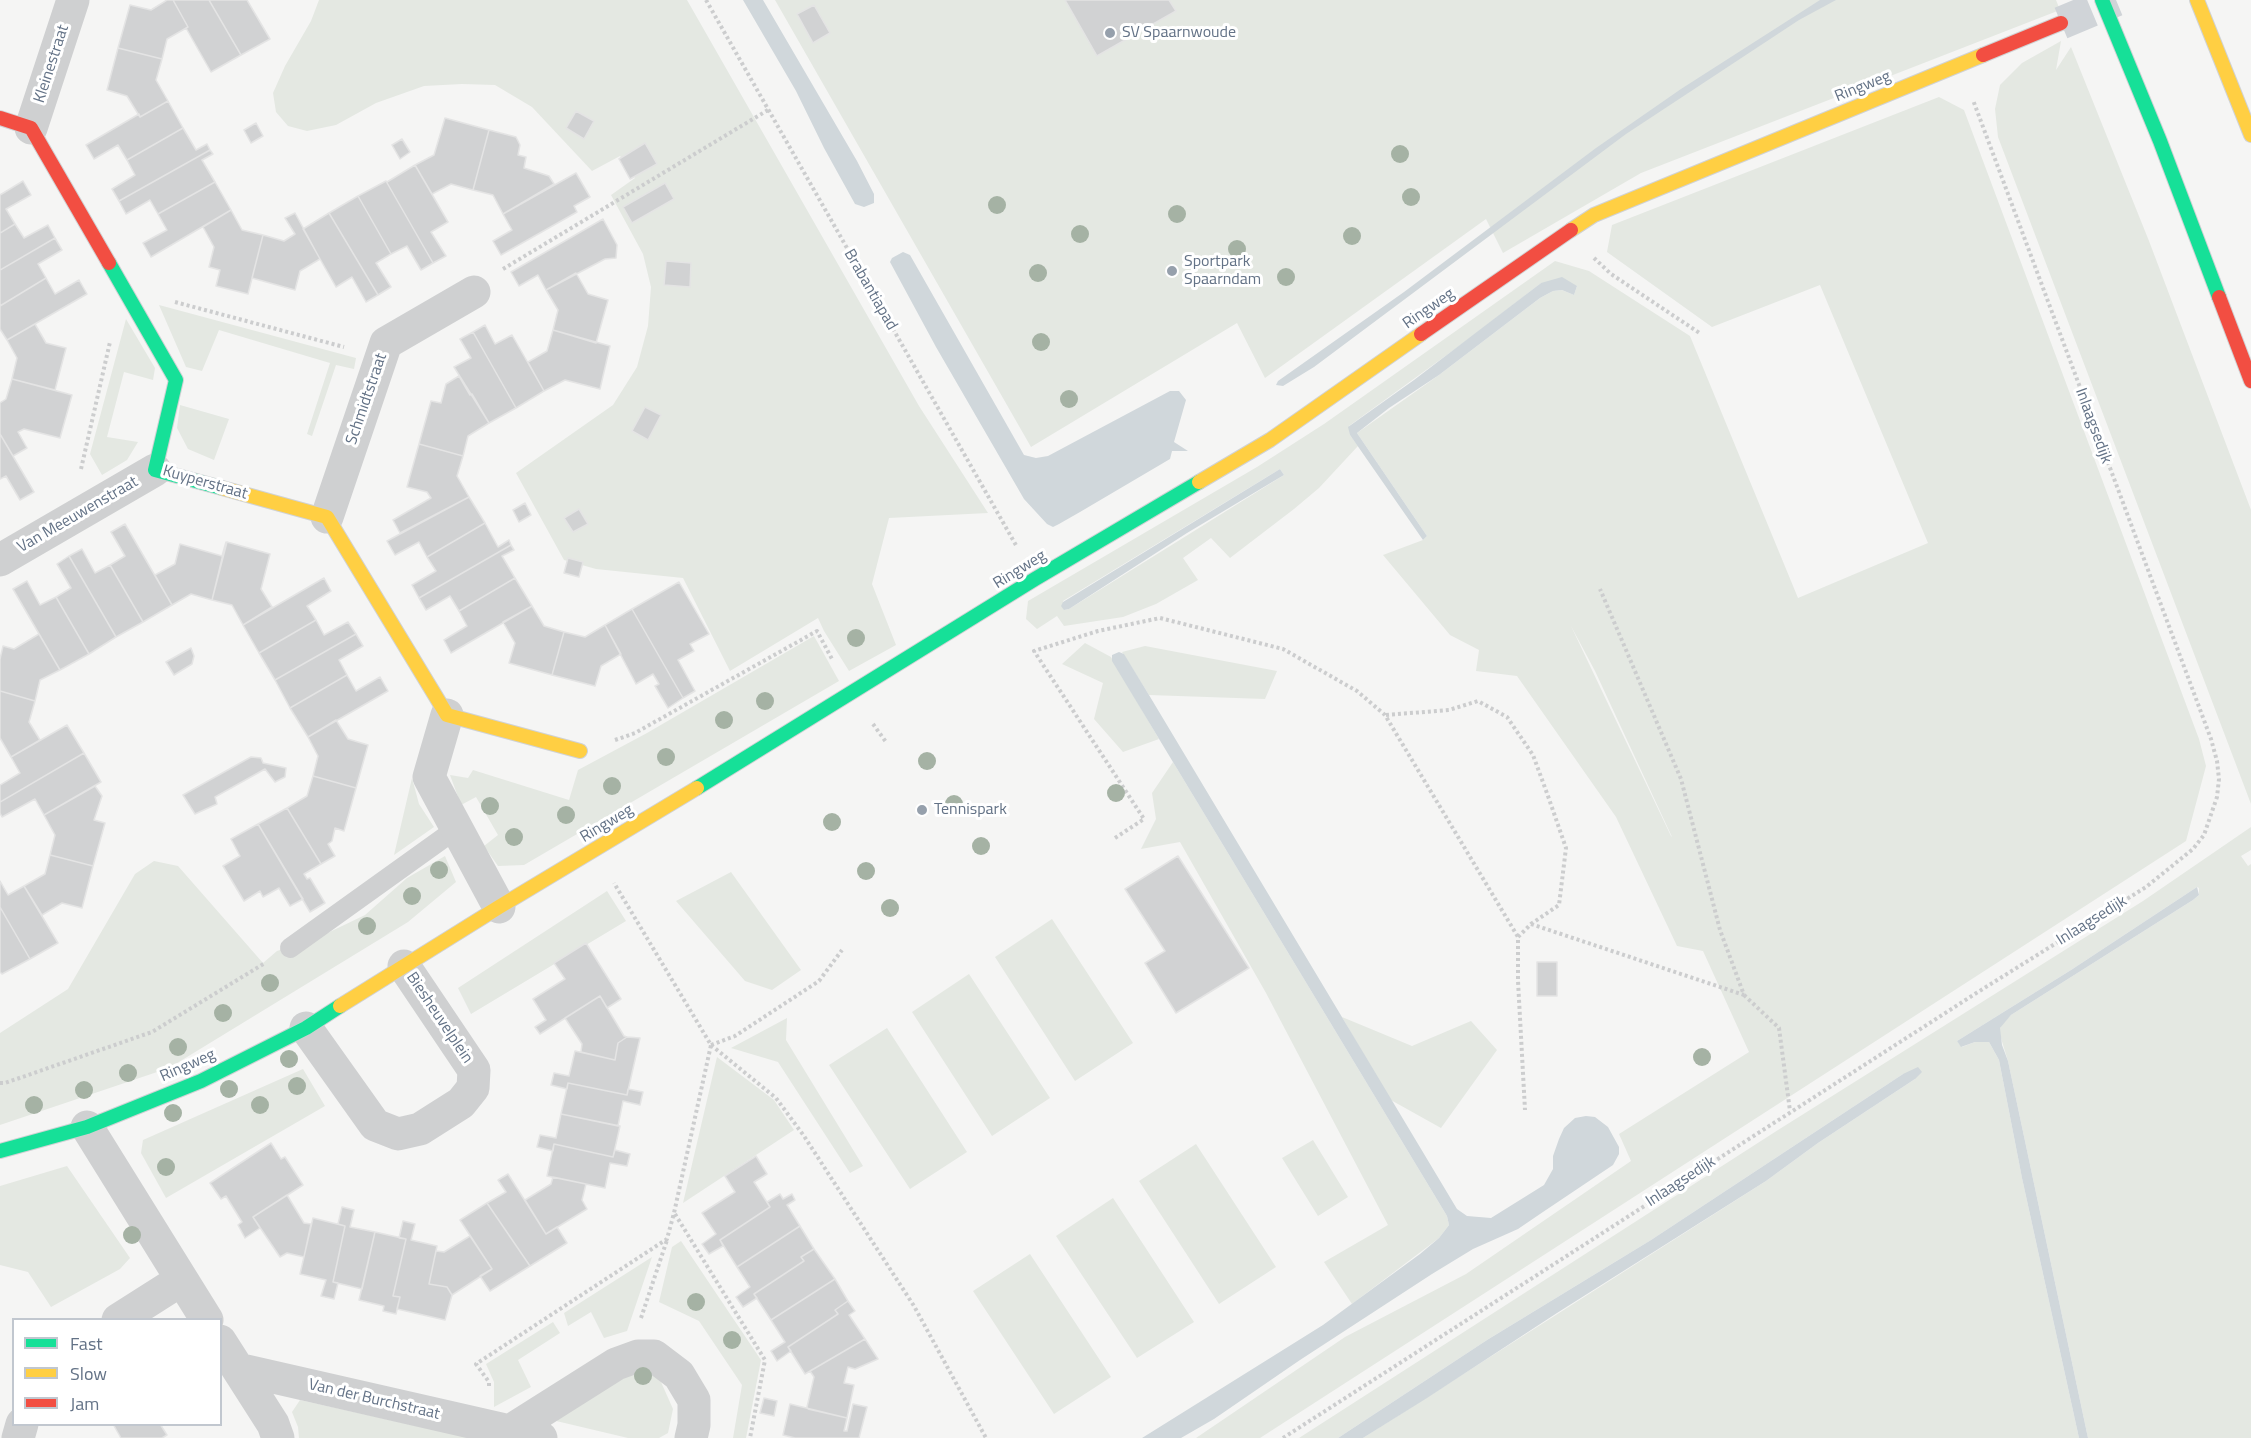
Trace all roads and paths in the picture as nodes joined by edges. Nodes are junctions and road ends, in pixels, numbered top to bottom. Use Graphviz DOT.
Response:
graph roads {
  1 [pos="73,0"];
  2 [pos="706,0"];
  3 [pos="2102,0"];
  4 [pos="2197,0"];
  5 [pos="2061,23"];
  6 [pos="1960,66"];
  7 [pos="768,110"];
  8 [pos="0,118"];
  9 [pos="31,128"];
  10 [pos="2251,135"];
  11 [pos="1564,233"];
  12 [pos="474,292"];
  13 [pos="1701,334"];
  14 [pos="2251,381"];
  15 [pos="155,470"];
  16 [pos="327,517"];
  17 [pos="0,560"];
  18 [pos="1035,579"];
  19 [pos="1600,589"];
  20 [pos="851,693"];
  21 [pos="447,715"];
  22 [pos="1385,715"];
  23 [pos="886,742"];
  24 [pos="580,751"];
  25 [pos="456,829"];
  26 [pos="1114,838"];
  27 [pos="595,851"];
  28 [pos="499,907"];
  29 [pos="1531,924"];
  30 [pos="1518,937"];
  31 [pos="290,948"];
  32 [pos="842,950"];
  33 [pos="404,966"];
  34 [pos="1744,995"];
  35 [pos="306,1028"];
  36 [pos="711,1046"];
  37 [pos="0,1083"];
  38 [pos="1525,1110"];
  39 [pos="1790,1112"];
  40 [pos="87,1127"];
  41 [pos="0,1151"];
  42 [pos="674,1213"];
  43 [pos="668,1239"];
  44 [pos="181,1280"];
  45 [pos="121,1318"];
  46 [pos="206,1318"];
  47 [pos="222,1344"];
  48 [pos="638,1356"];
  49 [pos="238,1369"];
  50 [pos="499,1428"];
  51 [pos="278,1438"];
  52 [pos="542,1438"];
  53 [pos="691,1438"];
  54 [pos="750,1438"];
  55 [pos="986,1438"];
  56 [pos="1282,1438"];
  1 -- 9 [label="street, Kleinestraat"];
  2 -- 7 [label="path, Brabantiapad"];
  3 -- 14 [label="main road"];
  4 -- 10 [label="main road"];
  5 -- 6 [label="main road, Ringweg"];
  6 -- 11 [label="main road, Ringweg"];
  6 -- 39 [label="path, Inlaagsedijk"];
  7 -- 12 [label="path"];
  7 -- 18 [label="path, Brabantiapad"];
  8 -- 9 [label="main road"];
  9 -- 15 [label="main road, Kuyperstraat"];
  11 -- 13 [label="path"];
  11 -- 18 [label="main road, Ringweg"];
  12 -- 16 [label="street, Schmidtstraat"];
  15 -- 16 [label="main road, Kuyperstraat"];
  15 -- 17 [label="street, Van Meeuwenstraat"];
  16 -- 21 [label="main road"];
  18 -- 20 [label="main road, Ringweg"];
  19 -- 34 [label="path"];
  20 -- 23 [label="path"];
  20 -- 24 [label="path"];
  20 -- 27 [label="main road, Ringweg"];
  21 -- 24 [label="main road"];
  21 -- 25 [label="street"];
  22 -- 26 [label="path"];
  22 -- 29 [label="path"];
  22 -- 30 [label="path"];
  25 -- 28 [label="street"];
  25 -- 31 [label="lane"];
  27 -- 28 [label="main road, Ringweg"];
  27 -- 36 [label="path"];
  28 -- 33 [label="main road, Ringweg"];
  29 -- 30 [label="path"];
  29 -- 34 [label="path"];
  30 -- 38 [label="path"];
  31 -- 37 [label="path"];
  32 -- 36 [label="path"];
  33 -- 35 [label="main road, Ringweg"];
  33 -- 35 [label="street, Biesheuvelplein"];
  34 -- 39 [label="path"];
  35 -- 40 [label="main road, Ringweg"];
  36 -- 42 [label="path"];
  36 -- 55 [label="path"];
  39 -- 56 [label="path, Inlaagsedijk"];
  40 -- 41 [label="main road, Ringweg"];
  40 -- 44 [label="street"];
  42 -- 43 [label="path"];
  42 -- 54 [label="path"];
  43 -- 48 [label="path"];
  43 -- 50 [label="path"];
  44 -- 45 [label="street"];
  44 -- 46 [label="street"];
  47 -- 49 [label="street"];
  48 -- 50 [label="street"];
  48 -- 53 [label="street"];
  49 -- 50 [label="street, Van der Burchstraat"];
  49 -- 51 [label="street"];
  50 -- 52 [label="street, Van der Burchstraat"];
}
